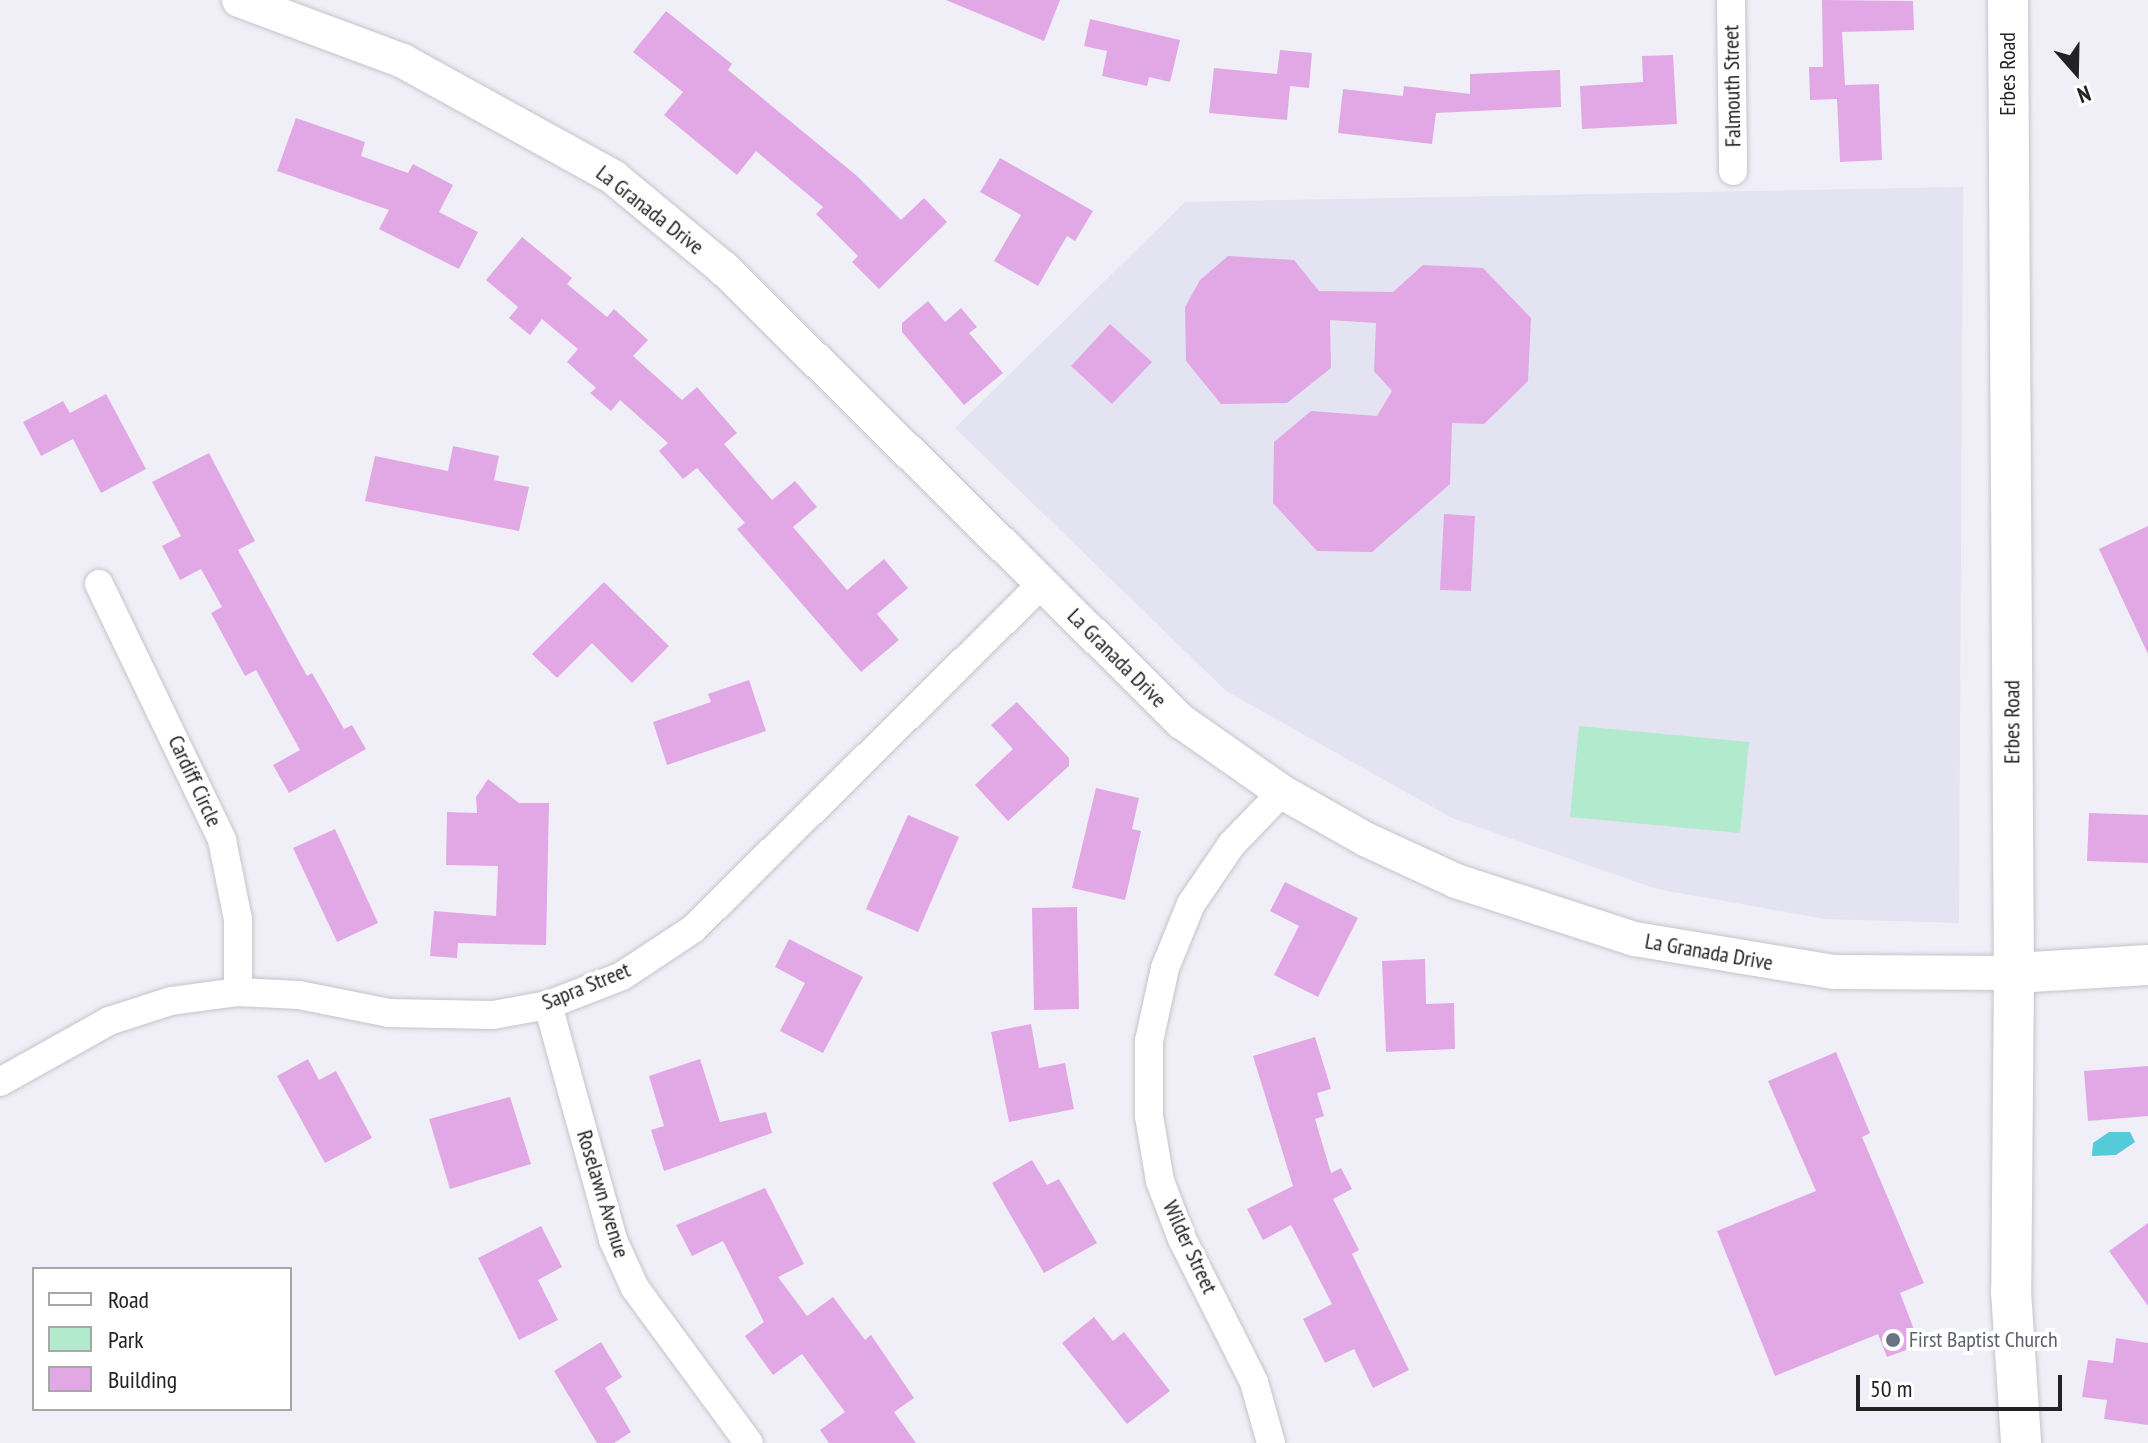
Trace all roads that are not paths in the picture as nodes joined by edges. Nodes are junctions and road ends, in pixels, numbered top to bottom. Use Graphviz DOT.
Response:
graph roads {
  1 [pos="239,0"];
  2 [pos="1731,0"];
  3 [pos="2008,0"];
  4 [pos="1733,171"];
  5 [pos="99,584"];
  6 [pos="1042,584"];
  7 [pos="1282,792"];
  8 [pos="2148,965"];
  9 [pos="2014,973"];
  10 [pos="238,992"];
  11 [pos="548,1005"];
  12 [pos="0,1082"];
  13 [pos="749,1443"];
  14 [pos="1271,1443"];
  15 [pos="2021,1443"];
  1 -- 6 [label="street, La Granada Drive"];
  2 -- 4 [label="street, Falmouth Street"];
  3 -- 9 [label="main road, Erbes Road"];
  5 -- 10 [label="street, Cardiff Circle"];
  6 -- 7 [label="street, La Granada Drive"];
  6 -- 11 [label="street, Sapra Street"];
  7 -- 9 [label="street, La Granada Drive"];
  7 -- 14 [label="street, Wilder Street"];
  8 -- 9 [label="main road, La Granada Drive"];
  9 -- 15 [label="main road, Erbes Road"];
  10 -- 11 [label="street, Sapra Street"];
  10 -- 12 [label="street, Sapra Street"];
  11 -- 13 [label="street, Roselawn Avenue"];
}
